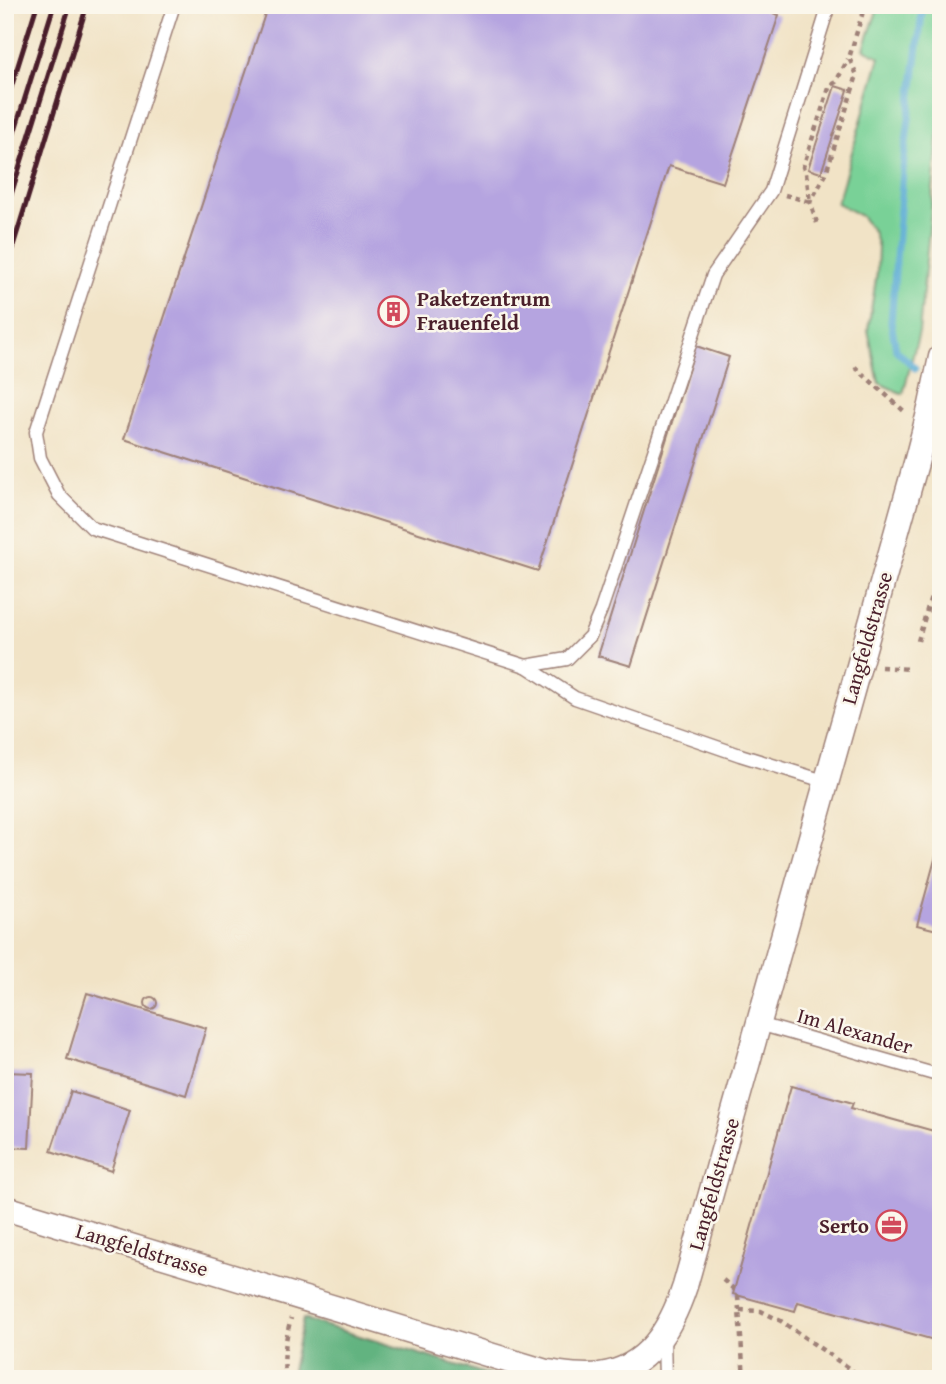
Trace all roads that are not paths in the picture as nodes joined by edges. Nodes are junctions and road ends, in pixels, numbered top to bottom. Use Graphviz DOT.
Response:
graph roads {
  1 [pos="174,5"];
  2 [pos="829,5"];
  3 [pos="941,357"];
  4 [pos="526,666"];
  5 [pos="827,782"];
  6 [pos="759,1024"];
  7 [pos="941,1076"];
  8 [pos="5,1208"];
  9 [pos="663,1334"];
  10 [pos="619,1376"];
  11 [pos="665,1379"];
  1 -- 4 [label="lane"];
  2 -- 4 [label="lane"];
  3 -- 5 [label="street, Langfeldstrasse"];
  4 -- 5 [label="lane"];
  5 -- 6 [label="street, Langfeldstrasse"];
  6 -- 7 [label="lane, Im Alexander"];
  6 -- 9 [label="street, Langfeldstrasse"];
  8 -- 10 [label="street, Langfeldstrasse"];
  9 -- 10 [label="street, Langfeldstrasse"];
  9 -- 11 [label="lane"];
}
